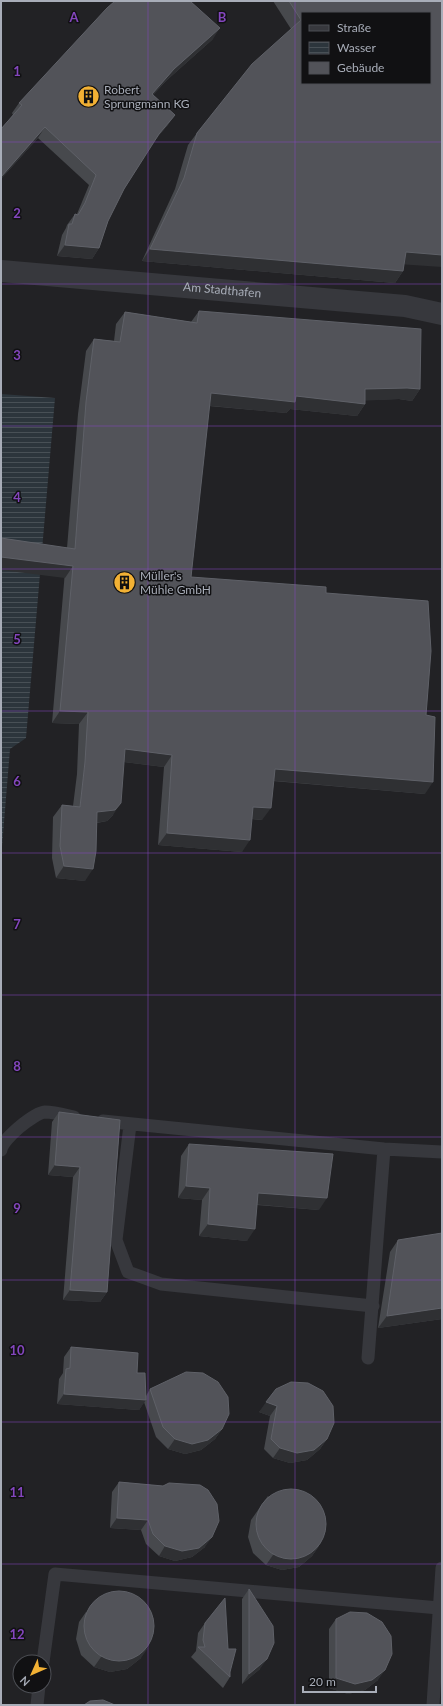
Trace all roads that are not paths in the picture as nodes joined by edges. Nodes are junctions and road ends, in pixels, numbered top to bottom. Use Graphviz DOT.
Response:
graph roads {
  1 [pos="1,271"];
  2 [pos="442,314"];
  3 [pos="130,1124"];
  4 [pos="384,1149"];
  5 [pos="1,1150"];
  6 [pos="442,1152"];
  7 [pos="373,1306"];
  8 [pos="368,1358"];
  9 [pos="442,1568"];
  10 [pos="439,1608"];
  11 [pos="44,1654"];
  12 [pos="39,1694"];
  13 [pos="37,1705"];
  14 [pos="433,1705"];
  1 -- 2 [label="street, Am Stadthafen"];
  3 -- 4 [label="lane"];
  3 -- 5 [label="lane"];
  3 -- 7 [label="lane"];
  4 -- 6 [label="lane"];
  4 -- 7 [label="lane"];
  7 -- 8 [label="lane"];
  9 -- 10 [label="lane"];
  10 -- 11 [label="lane"];
  10 -- 14 [label="lane"];
  12 -- 13 [label="lane"];
}
